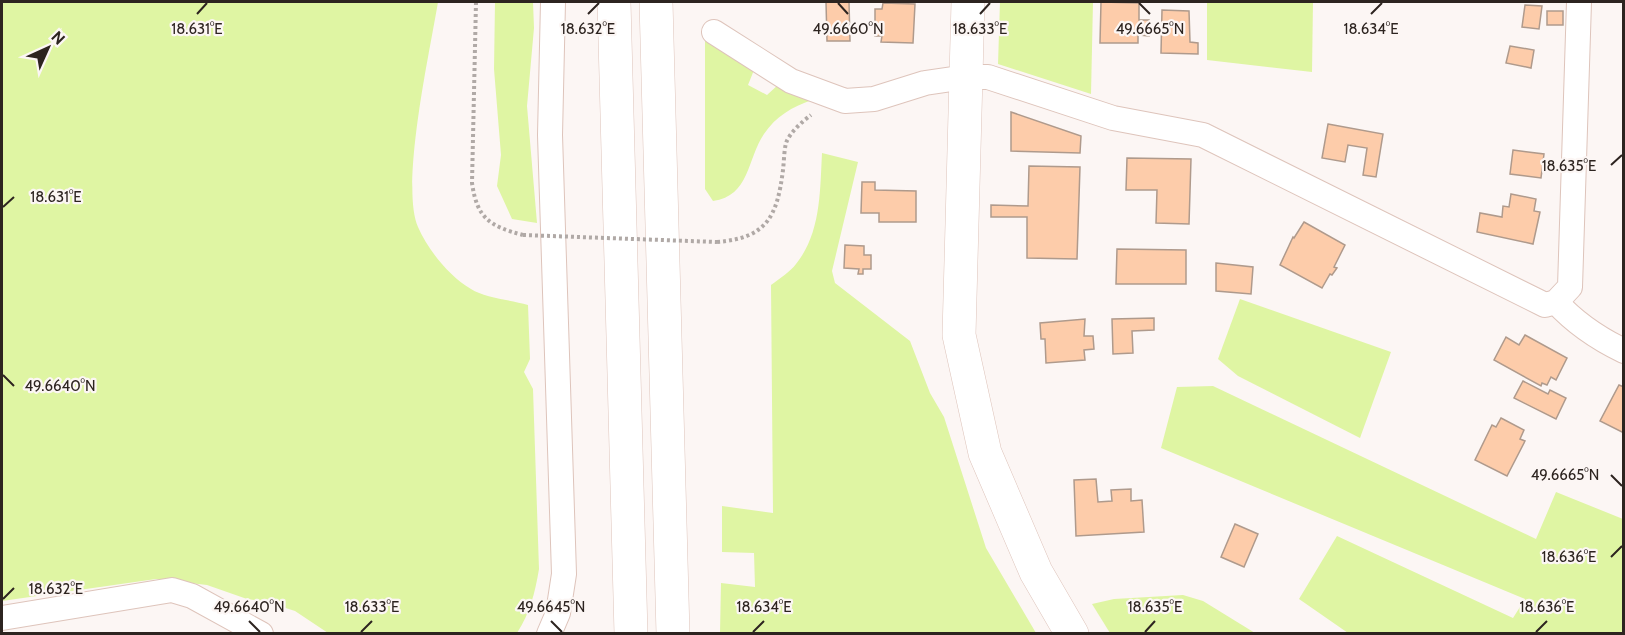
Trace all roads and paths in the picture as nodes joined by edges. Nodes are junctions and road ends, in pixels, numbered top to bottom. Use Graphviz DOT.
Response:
graph roads {
  1 [pos="476,2"];
  2 [pos="553,2"];
  3 [pos="614,2"];
  4 [pos="656,2"];
  5 [pos="968,2"];
  6 [pos="1579,2"];
  7 [pos="714,32"];
  8 [pos="966,77"];
  9 [pos="845,101"];
  10 [pos="1557,302"];
  11 [pos="1623,351"];
  12 [pos="2,618"];
  13 [pos="261,633"];
  14 [pos="549,633"];
  15 [pos="631,633"];
  16 [pos="673,633"];
  17 [pos="1072,633"];
  1 -- 9 [label="path, bridge"];
  2 -- 14 [label="street"];
  3 -- 15 [label="main road"];
  4 -- 16 [label="main road"];
  5 -- 8 [label="main road"];
  6 -- 10 [label="street"];
  7 -- 9 [label="street"];
  8 -- 9 [label="street"];
  8 -- 10 [label="street"];
  8 -- 17 [label="main road"];
  10 -- 11 [label="street"];
  12 -- 13 [label="street"];
}
